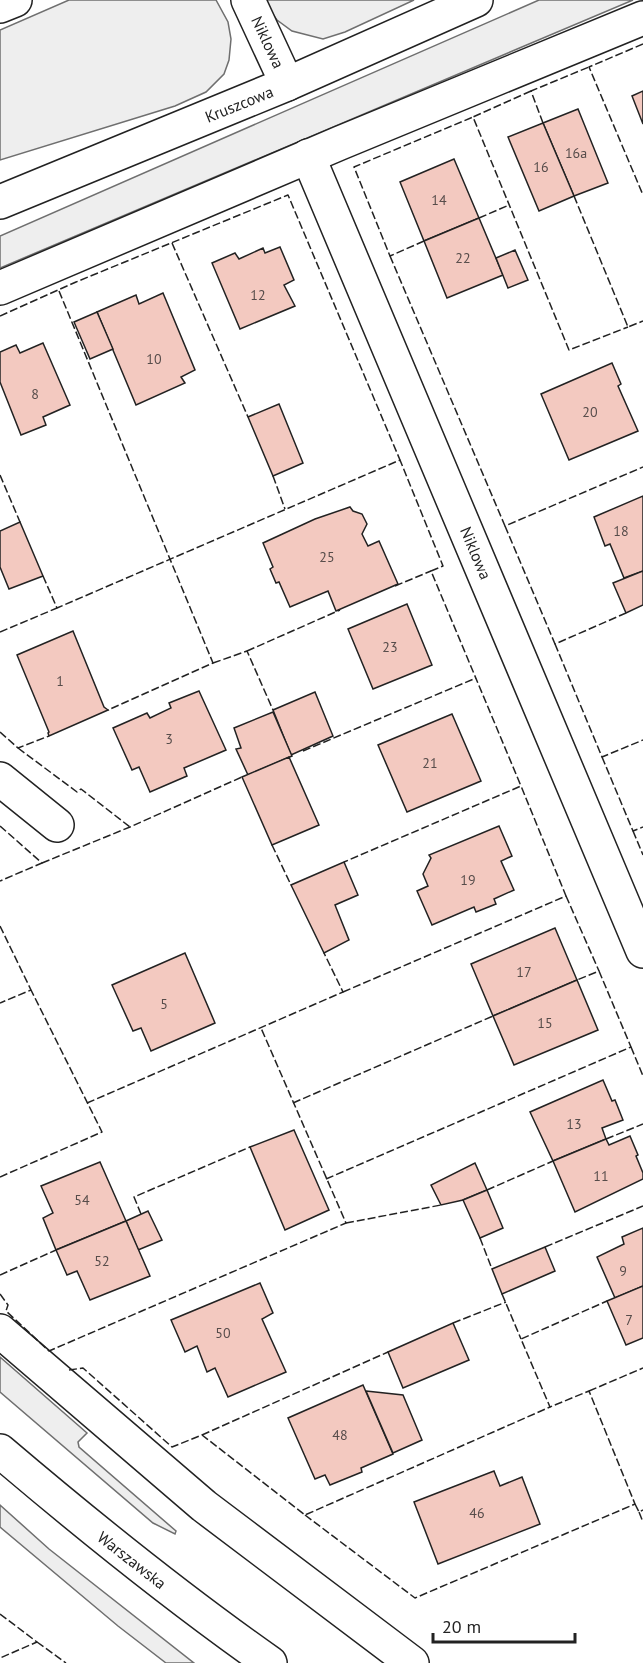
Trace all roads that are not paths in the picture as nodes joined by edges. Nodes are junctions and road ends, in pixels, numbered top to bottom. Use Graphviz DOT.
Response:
graph roads {
  1 [pos="15,0"];
  2 [pos="248,0"];
  3 [pos="476,0"];
  4 [pos="0,6"];
  5 [pos="643,18"];
  6 [pos="287,84"];
  7 [pos="308,156"];
  8 [pos="0,202"];
  9 [pos="0,288"];
  10 [pos="0,779"];
  11 [pos="57,825"];
  12 [pos="643,951"];
  13 [pos="0,1331"];
  14 [pos="0,1451"];
  15 [pos="270,1663"];
  16 [pos="412,1663"];
  1 -- 4 [label="street"];
  2 -- 6 [label="street, Niklowa"];
  3 -- 6 [label="street, Kruszcowa"];
  5 -- 7 [label="street"];
  6 -- 8 [label="street, Kruszcowa"];
  7 -- 9 [label="street"];
  7 -- 12 [label="street, Niklowa"];
  10 -- 11 [label="street"];
  13 -- 16 [label="street"];
  14 -- 15 [label="street, Warszawska"];
}
